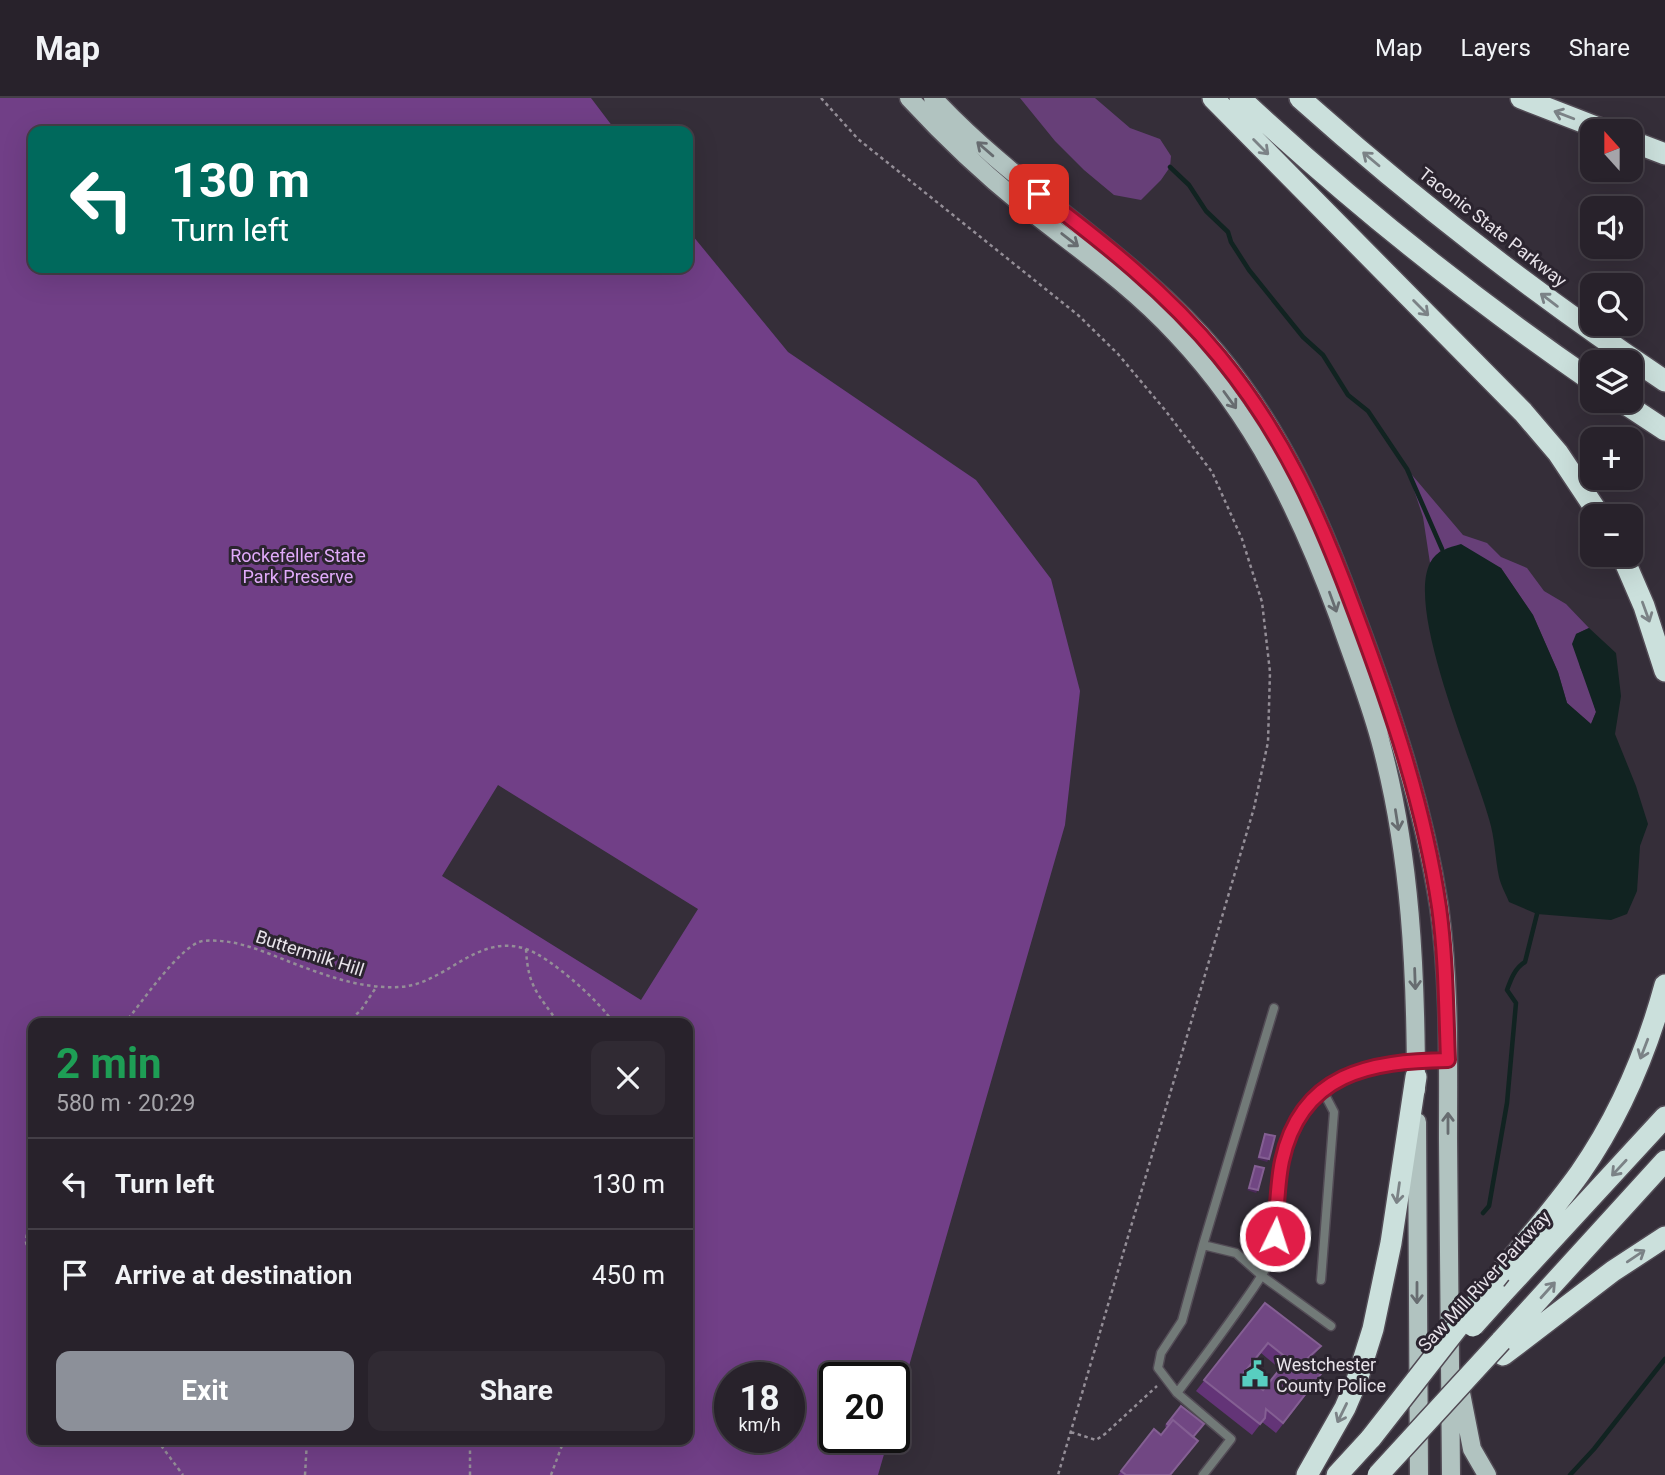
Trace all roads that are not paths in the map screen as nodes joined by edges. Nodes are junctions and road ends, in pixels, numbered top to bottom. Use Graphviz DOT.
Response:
graph roads {
  1 [pos="909,98"];
  2 [pos="933,98"];
  3 [pos="1213,98"];
  4 [pos="1240,98"];
  5 [pos="1300,98"];
  6 [pos="1521,98"];
  7 [pos="1580,121"];
  8 [pos="1643,146"];
  9 [pos="1665,154"];
  10 [pos="1580,372"];
  11 [pos="1665,381"];
  12 [pos="1639,413"];
  13 [pos="1665,430"];
  14 [pos="1592,504"];
  15 [pos="1627,567"];
  16 [pos="1665,671"];
  17 [pos="1665,985"];
  18 [pos="1274,1008"];
  19 [pos="1448,1060"];
  20 [pos="1416,1069"];
  21 [pos="1323,1091"];
  22 [pos="1665,1117"];
  23 [pos="1665,1161"];
  24 [pos="1665,1237"];
  25 [pos="1203,1245"];
  26 [pos="1262,1276"];
  27 [pos="1321,1280"];
  28 [pos="1331,1326"];
  29 [pos="1450,1331"];
  30 [pos="1502,1348"];
  31 [pos="1177,1393"];
  32 [pos="1371,1438"];
  33 [pos="1203,1475"];
  34 [pos="1307,1475"];
  35 [pos="1337,1475"];
  36 [pos="1378,1475"];
  37 [pos="1419,1475"];
  38 [pos="1451,1475"];
  39 [pos="1487,1475"];
  1 -- 20 [label="main road, one-way"];
  19 -- 2 [label="main road, one-way"];
  3 -- 14 [label="highway, one-way"];
  4 -- 10 [label="highway"];
  11 -- 5 [label="highway, Taconic State Parkway, one-way"];
  7 -- 6 [label="highway, one-way"];
  8 -- 9 [label="highway"];
  12 -- 13 [label="highway"];
  15 -- 16 [label="highway, one-way"];
  17 -- 32 [label="highway, one-way, bridge"];
  18 -- 25 [label="lane"];
  19 -- 20 [label="lane"];
  29 -- 19 [label="main road, one-way"];
  20 -- 21 [label="lane"];
  20 -- 34 [label="highway, one-way"];
  20 -- 37 [label="main road, one-way"];
  21 -- 26 [label="lane"];
  21 -- 27 [label="lane"];
  22 -- 32 [label="highway, Saw Mill River Parkway, one-way, bridge"];
  30 -- 23 [label="highway, one-way"];
  30 -- 24 [label="highway, one-way"];
  25 -- 26 [label="lane"];
  25 -- 31 [label="lane"];
  26 -- 28 [label="lane"];
  26 -- 31 [label="lane"];
  29 -- 38 [label="main road"];
  29 -- 39 [label="main road"];
  30 -- 36 [label="highway, bridge"];
  31 -- 33 [label="lane"];
  32 -- 35 [label="highway, Saw Mill River Parkway"];
}
